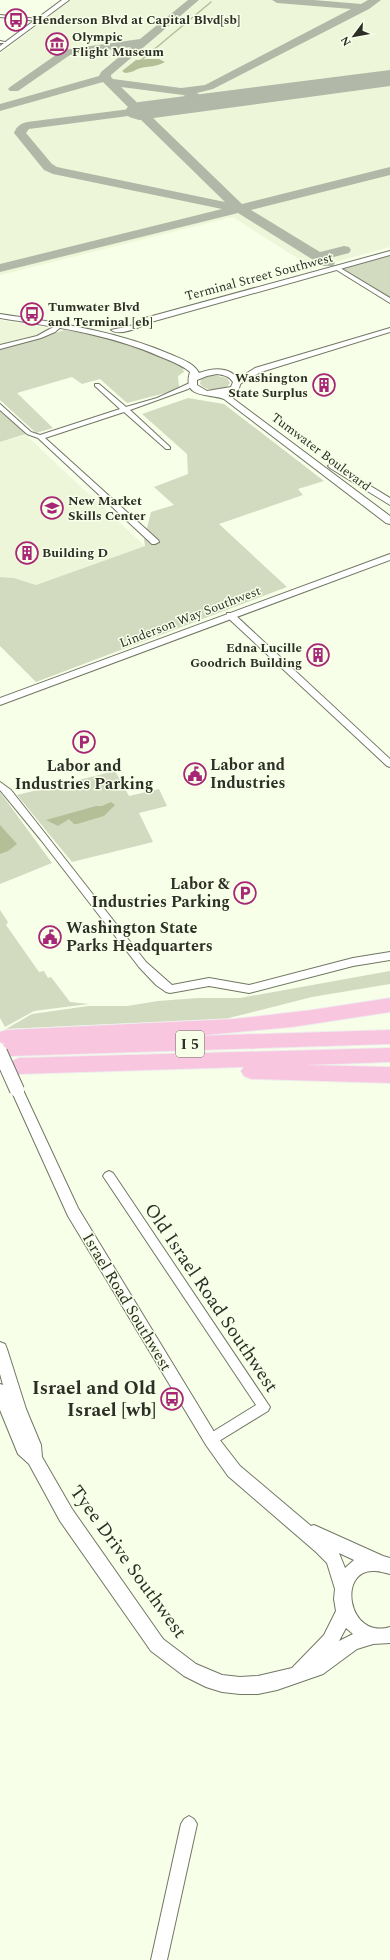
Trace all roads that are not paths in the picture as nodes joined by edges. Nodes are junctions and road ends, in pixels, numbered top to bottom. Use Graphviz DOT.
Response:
graph roads {
  1 [pos="66,0"];
  2 [pos="0,16"];
  3 [pos="38,20"];
  4 [pos="0,42"];
  5 [pos="8,43"];
  6 [pos="0,48"];
  7 [pos="390,253"];
  8 [pos="337,268"];
  9 [pos="390,301"];
  10 [pos="0,312"];
  11 [pos="0,316"];
  12 [pos="59,326"];
  13 [pos="115,330"];
  14 [pos="390,330"];
  15 [pos="0,347"];
  16 [pos="185,361"];
  17 [pos="258,370"];
  18 [pos="215,372"];
  19 [pos="229,374"];
  20 [pos="193,381"];
  21 [pos="97,384"];
  22 [pos="236,385"];
  23 [pos="203,392"];
  24 [pos="215,393"];
  25 [pos="159,399"];
  26 [pos="0,406"];
  27 [pos="127,410"];
  28 [pos="40,437"];
  29 [pos="168,448"];
  30 [pos="360,498"];
  31 [pos="390,502"];
  32 [pos="390,510"];
  33 [pos="390,521"];
  34 [pos="155,542"];
  35 [pos="390,557"];
  36 [pos="230,615"];
  37 [pos="0,702"];
  38 [pos="390,764"];
  39 [pos="0,785"];
  40 [pos="390,956"];
  41 [pos="390,1005"];
  42 [pos="390,1037"];
  43 [pos="6,1046"];
  44 [pos="390,1056"];
  45 [pos="19,1066"];
  46 [pos="42,1066"];
  47 [pos="390,1075"];
  48 [pos="109,1176"];
  49 [pos="0,1349"];
  50 [pos="0,1391"];
  51 [pos="210,1440"];
  52 [pos="34,1459"];
  53 [pos="295,1523"];
  54 [pos="387,1564"];
  55 [pos="343,1587"];
  56 [pos="345,1612"];
  57 [pos="383,1638"];
  58 [pos="294,1676"];
  59 [pos="189,1824"];
  60 [pos="159,1960"];
  1 -- 3 [label="main road"];
  2 -- 3 [label="street"];
  3 -- 5 [label="main road"];
  4 -- 5 [label="street"];
  5 -- 6 [label="main road"];
  7 -- 8 [label="street, Terminal Street Southwest"];
  8 -- 9 [label="street"];
  8 -- 13 [label="street, Terminal Street Southwest"];
  10 -- 13 [label="main road"];
  11 -- 12 [label="main road"];
  12 -- 15 [label="street"];
  12 -- 16 [label="main road"];
  13 -- 16 [label="main road"];
  14 -- 17 [label="street"];
  16 -- 18 [label="main road"];
  16 -- 20 [label="main road"];
  17 -- 19 [label="street"];
  17 -- 22 [label="street"];
  18 -- 19 [label="main road"];
  18 -- 20 [label="main road"];
  19 -- 22 [label="main road, Tumwater Boulevard"];
  20 -- 23 [label="main road"];
  20 -- 25 [label="street"];
  21 -- 27 [label="street"];
  22 -- 24 [label="main road"];
  22 -- 31 [label="main road, Tumwater Boulevard"];
  23 -- 24 [label="main road"];
  23 -- 25 [label="street"];
  24 -- 30 [label="main road, Tumwater Boulevard"];
  25 -- 27 [label="street"];
  26 -- 28 [label="street"];
  27 -- 28 [label="street"];
  27 -- 29 [label="street"];
  28 -- 34 [label="street"];
  30 -- 32 [label="main road"];
  30 -- 33 [label="main road, Tumwater Boulevard"];
  35 -- 36 [label="street, Linderson Way Southwest"];
  36 -- 37 [label="street, Linderson Way Southwest"];
  36 -- 38 [label="street"];
  39 -- 40 [label="street"];
  41 -- 43 [label="highway"];
  42 -- 43 [label="highway, I 5"];
  43 -- 51 [label="street, Israel Road Southwest, bridge"];
  44 -- 46 [label="highway, I 5"];
  45 -- 46 [label="highway, I 5"];
  46 -- 47 [label="highway"];
  48 -- 51 [label="street, Old Israel Road Southwest"];
  49 -- 52 [label="street, Tyee Drive Southwest"];
  50 -- 52 [label="street, Tyee Drive Southwest"];
  51 -- 53 [label="street, Israel Road Southwest"];
  52 -- 58 [label="street, Tyee Drive Southwest"];
  53 -- 54 [label="street, Israel Road Southwest"];
  53 -- 55 [label="street, Israel Road Southwest"];
  54 -- 55 [label="street"];
  55 -- 56 [label="street, Israel Road Southwest"];
  56 -- 57 [label="street"];
  56 -- 58 [label="street, Tyee Drive Southwest"];
  57 -- 58 [label="street, Tyee Drive Southwest"];
  59 -- 60 [label="street"];
}
